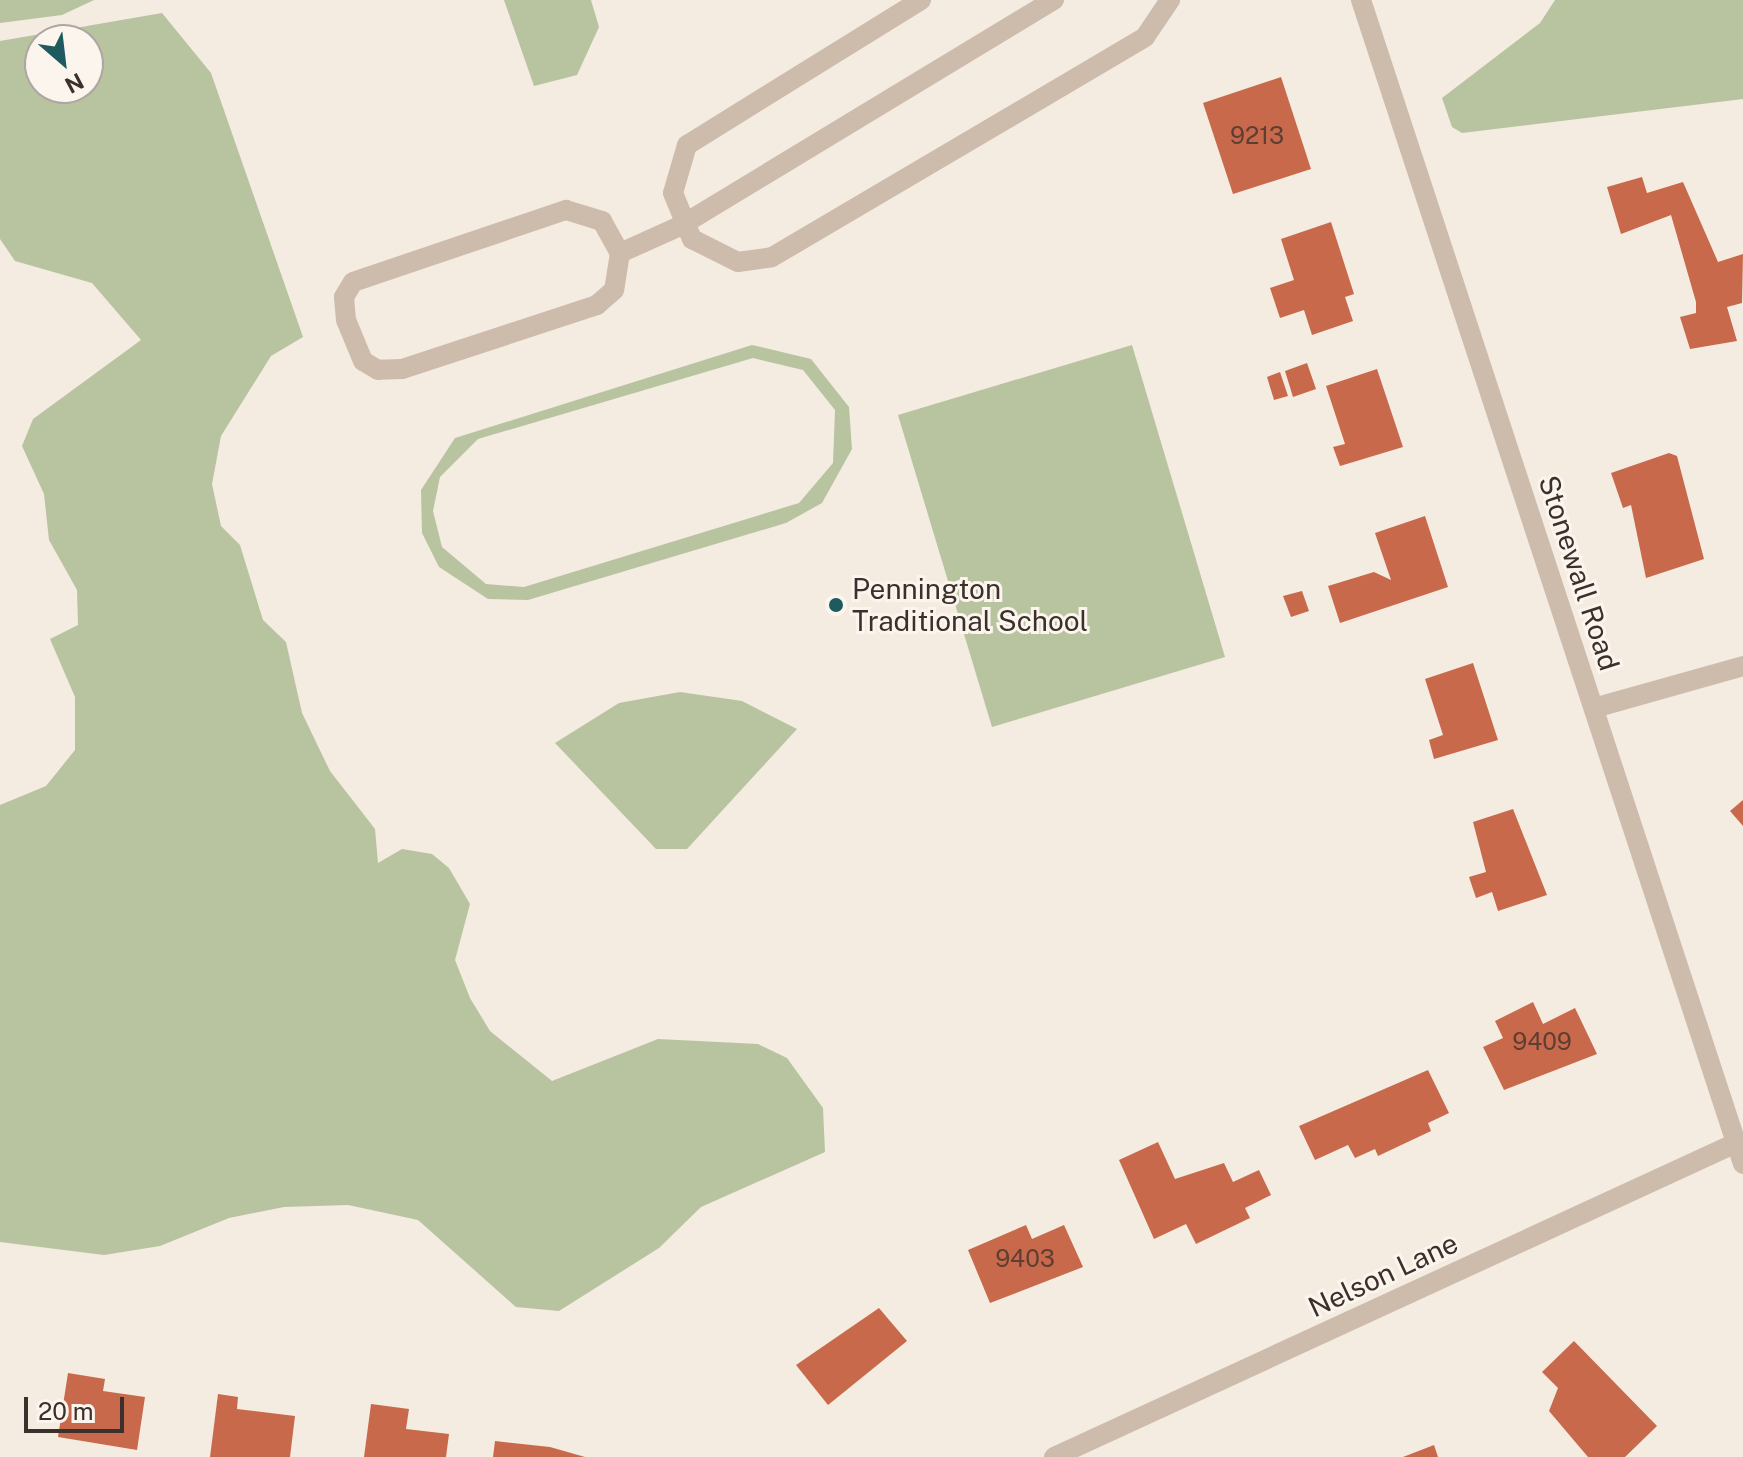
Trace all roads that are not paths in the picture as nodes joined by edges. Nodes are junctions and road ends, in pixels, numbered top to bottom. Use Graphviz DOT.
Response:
graph roads {
  1 [pos="921,0"];
  2 [pos="1054,0"];
  3 [pos="1170,0"];
  4 [pos="1361,0"];
  5 [pos="682,225"];
  6 [pos="620,253"];
  7 [pos="1743,666"];
  8 [pos="1594,708"];
  9 [pos="1736,1143"];
  10 [pos="1743,1164"];
  11 [pos="1054,1457"];
  1 -- 5 [label="street"];
  2 -- 5 [label="street"];
  3 -- 5 [label="street"];
  4 -- 8 [label="street, Stonewall Road"];
  5 -- 6 [label="street"];
  6 -- 6 [label="street"];
  7 -- 8 [label="street"];
  8 -- 9 [label="street, Stonewall Road"];
  9 -- 10 [label="street, Stonewall Road"];
  9 -- 11 [label="street, Nelson Lane"];
}
